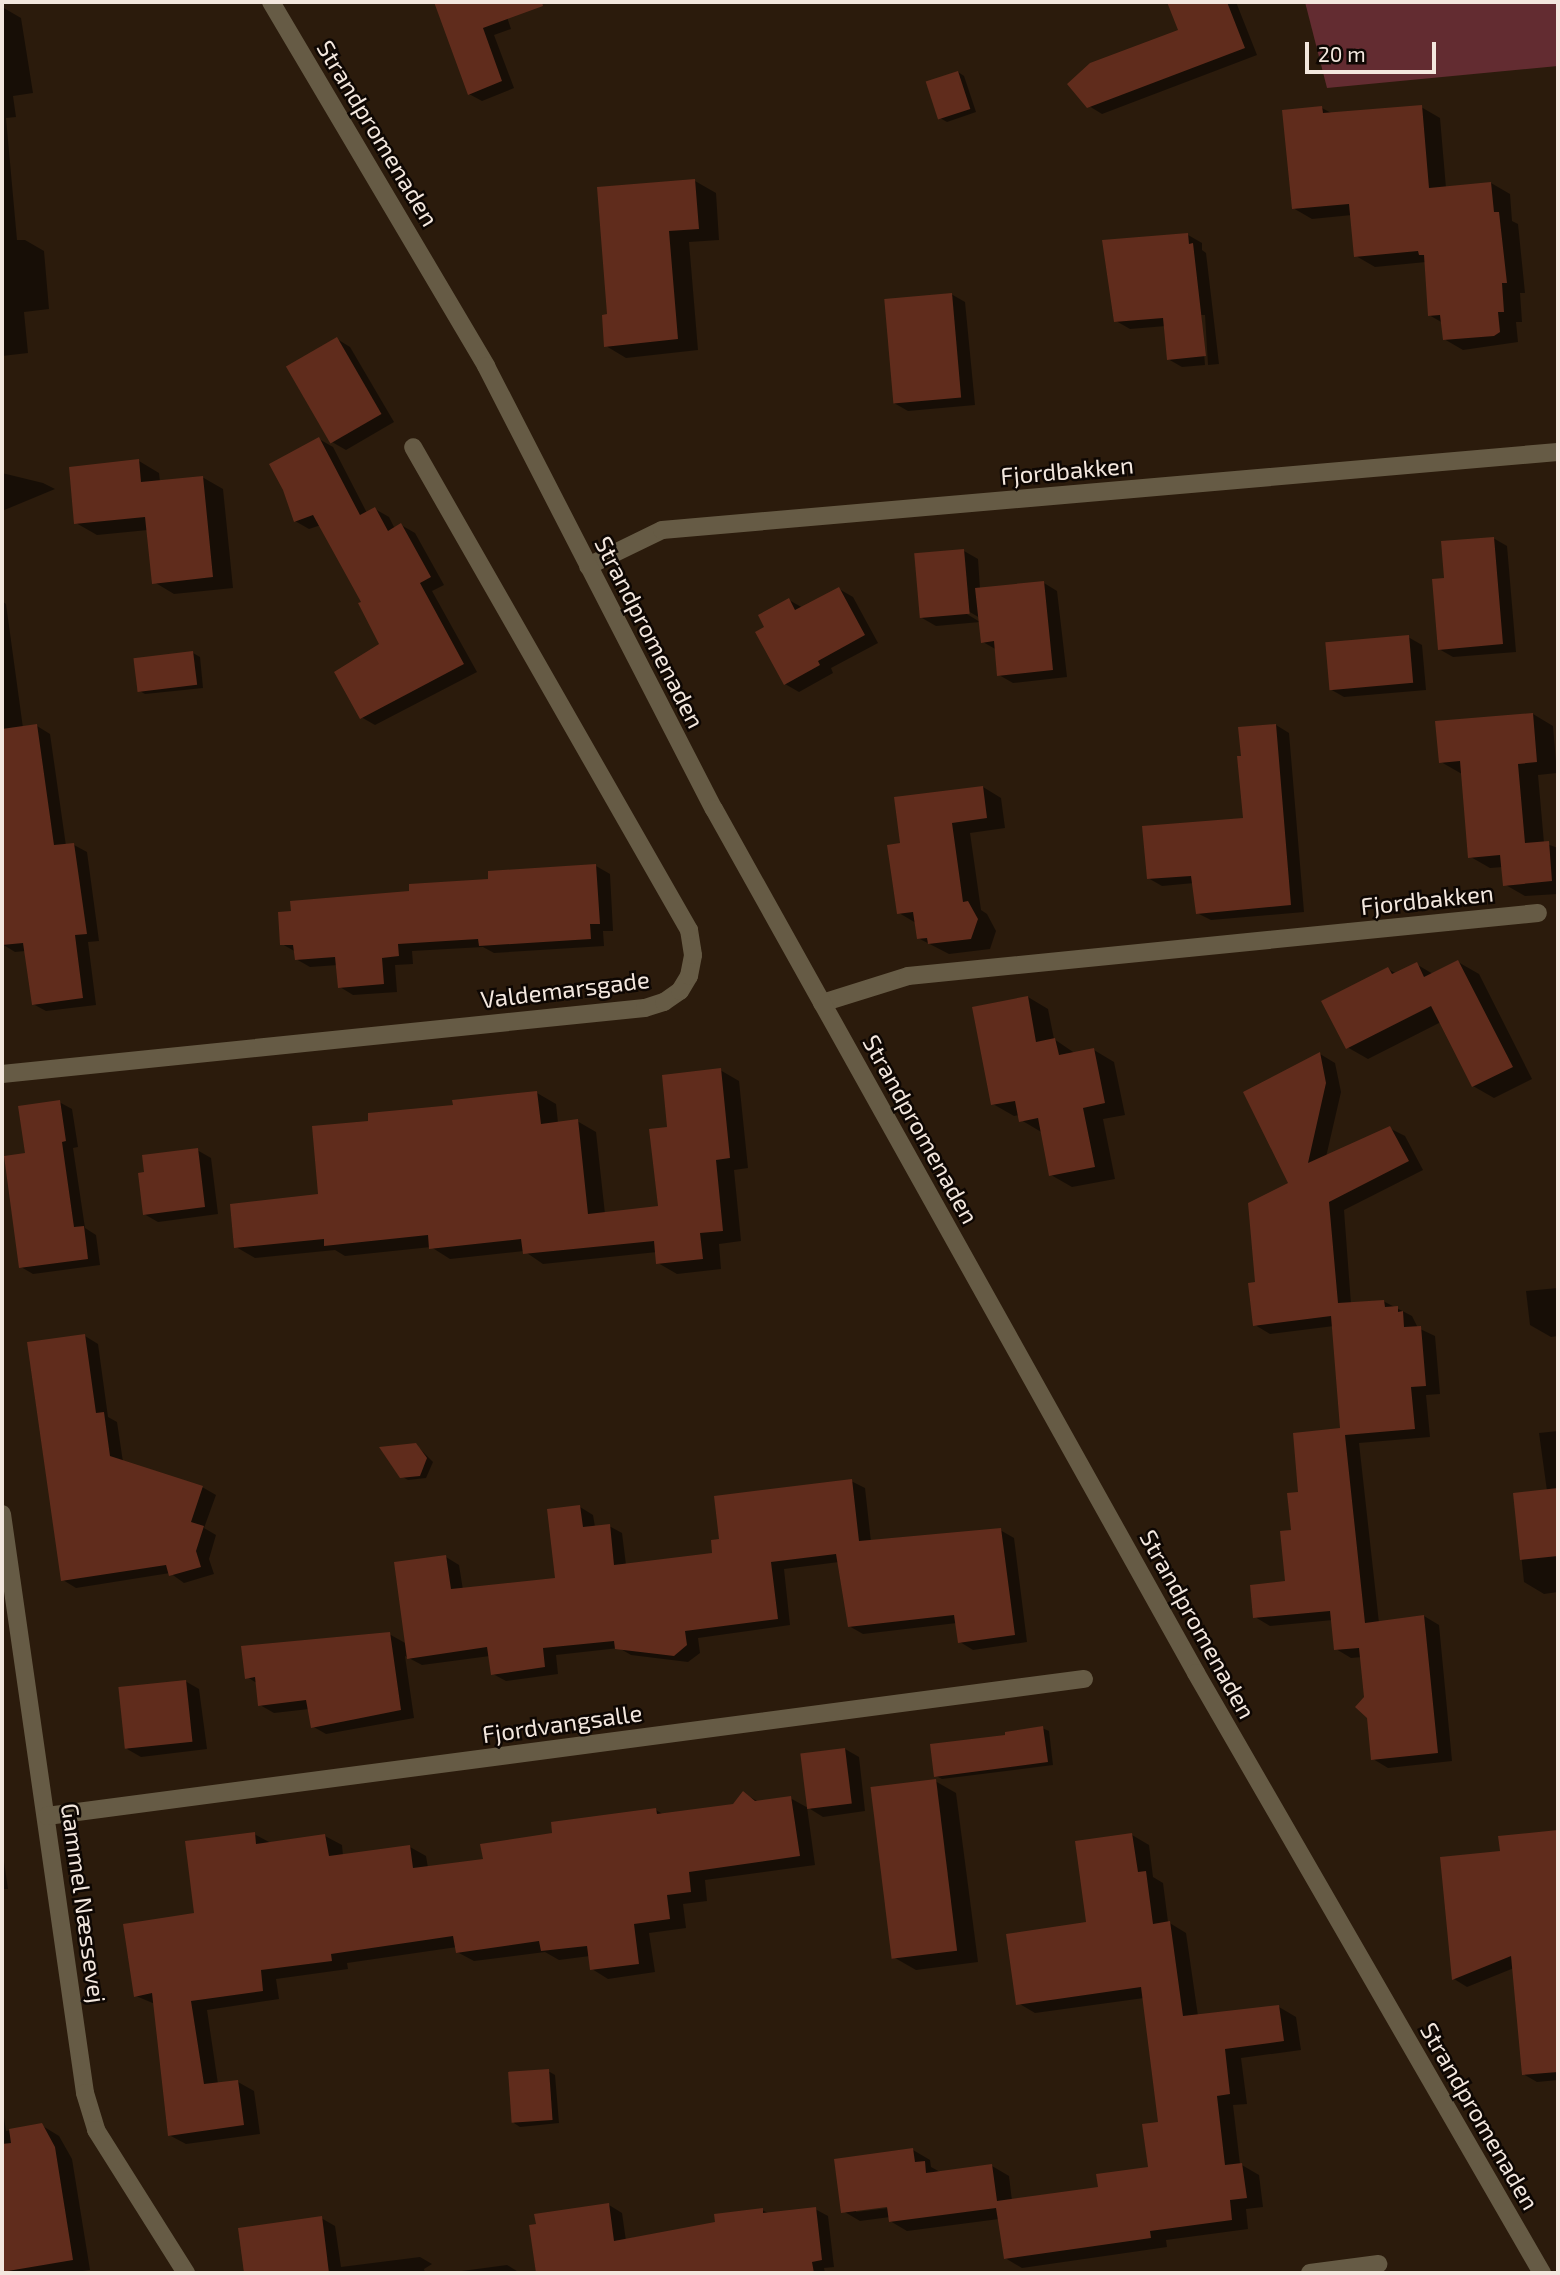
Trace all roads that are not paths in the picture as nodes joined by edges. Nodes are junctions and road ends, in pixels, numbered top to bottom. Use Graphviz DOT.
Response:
graph roads {
  1 [pos="271,2"];
  2 [pos="413,447"];
  3 [pos="1558,452"];
  4 [pos="588,566"];
  5 [pos="1538,913"];
  6 [pos="822,1003"];
  7 [pos="2,1074"];
  8 [pos="2,1514"];
  9 [pos="1084,1679"];
  10 [pos="47,1816"];
  11 [pos="1378,2264"];
  12 [pos="186,2273"];
  13 [pos="1310,2273"];
  14 [pos="1542,2273"];
  1 -- 4 [label="street, Strandpromenaden"];
  2 -- 7 [label="street, Valdemarsgade"];
  3 -- 4 [label="street, Fjordbakken"];
  4 -- 6 [label="street, Strandpromenaden"];
  5 -- 6 [label="street, Fjordbakken"];
  6 -- 14 [label="street, Strandpromenaden"];
  8 -- 10 [label="street, Gammel Næssevej"];
  9 -- 10 [label="street, Fjordvangsalle"];
  10 -- 12 [label="street, Gammel Næssevej"];
  11 -- 13 [label="street"];
}
